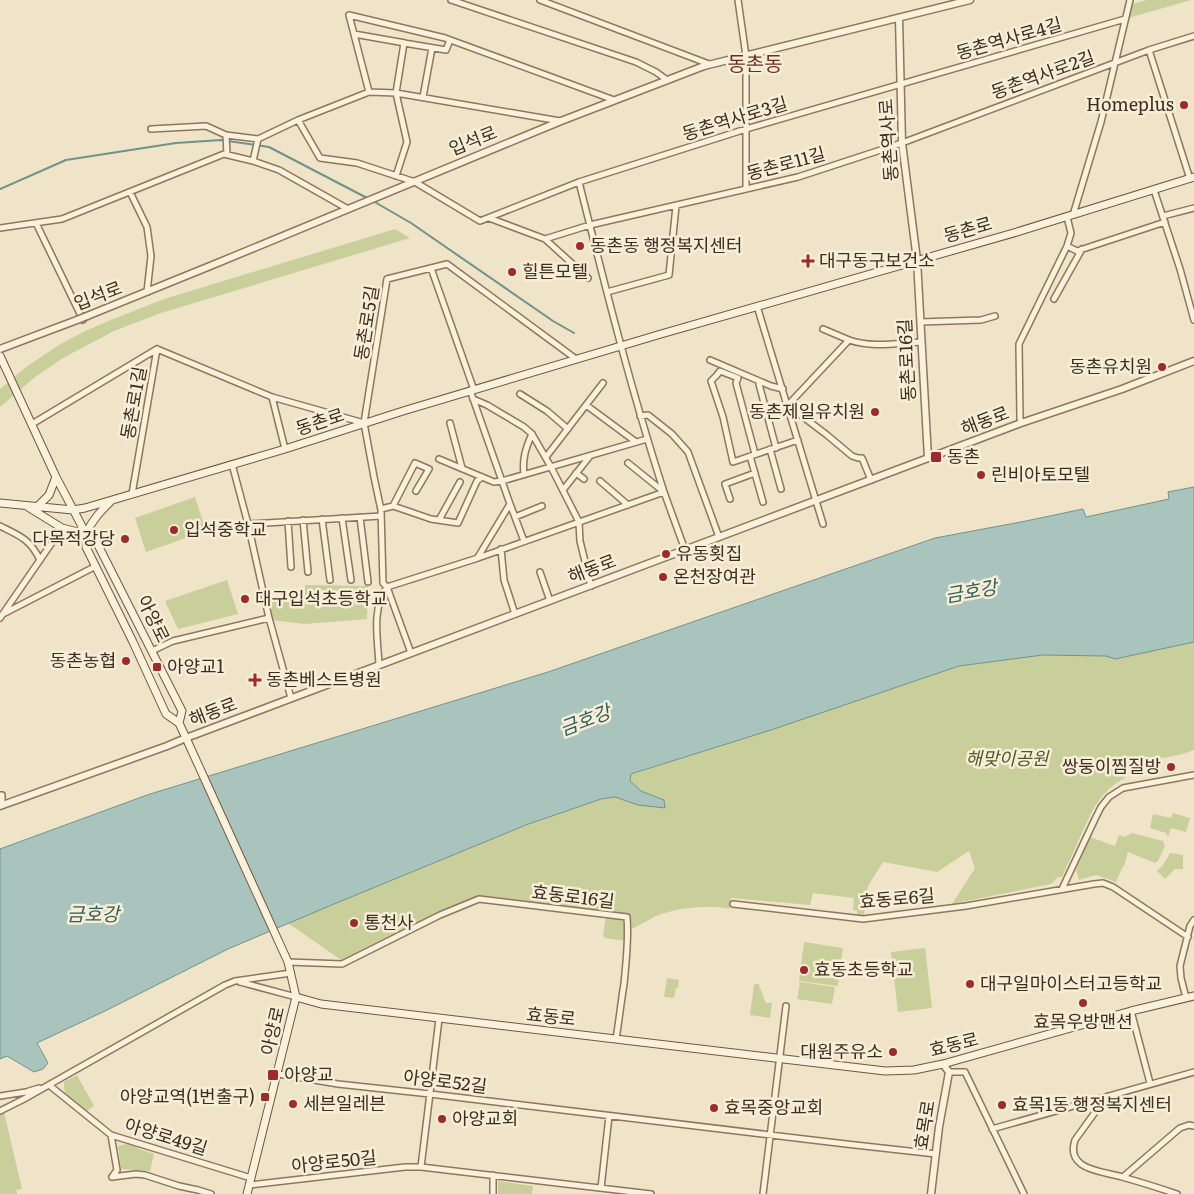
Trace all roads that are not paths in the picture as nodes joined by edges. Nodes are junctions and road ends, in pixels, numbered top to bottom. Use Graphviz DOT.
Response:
graph roads {
  1 [pos="450,0"];
  2 [pos="540,0"];
  3 [pos="738,0"];
  4 [pos="970,0"];
  5 [pos="1130,0"];
  6 [pos="899,18"];
  7 [pos="1125,19"];
  8 [pos="354,34"];
  9 [pos="1194,36"];
  10 [pos="450,40"];
  11 [pos="405,43"];
  12 [pos="432,48"];
  13 [pos="1149,50"];
  14 [pos="746,56"];
  15 [pos="710,64"];
  16 [pos="1114,64"];
  17 [pos="667,80"];
  18 [pos="901,85"];
  19 [pos="368,92"];
  20 [pos="396,93"];
  21 [pos="423,97"];
  22 [pos="615,100"];
  23 [pos="298,120"];
  24 [pos="561,121"];
  25 [pos="151,129"];
  26 [pos="746,129"];
  27 [pos="226,135"];
  28 [pos="258,139"];
  29 [pos="902,142"];
  30 [pos="227,154"];
  31 [pos="253,161"];
  32 [pos="396,176"];
  33 [pos="1192,178"];
  34 [pos="415,182"];
  35 [pos="579,182"];
  36 [pos="746,189"];
  37 [pos="1154,190"];
  38 [pos="130,192"];
  39 [pos="676,206"];
  40 [pos="1194,208"];
  41 [pos="348,210"];
  42 [pos="1070,216"];
  43 [pos="488,218"];
  44 [pos="1164,219"];
  45 [pos="36,223"];
  46 [pos="590,226"];
  47 [pos="0,228"];
  48 [pos="545,240"];
  49 [pos="1067,246"];
  50 [pos="1082,249"];
  51 [pos="917,260"];
  52 [pos="431,268"];
  53 [pos="1054,272"];
  54 [pos="588,278"];
  55 [pos="1066,278"];
  56 [pos="147,292"];
  57 [pos="607,292"];
  58 [pos="1054,299"];
  59 [pos="757,306"];
  60 [pos="995,316"];
  61 [pos="83,319"];
  62 [pos="1194,320"];
  63 [pos="920,322"];
  64 [pos="823,328"];
  65 [pos="849,340"];
  66 [pos="921,342"];
  67 [pos="621,346"];
  68 [pos="157,349"];
  69 [pos="0,350"];
  70 [pos="0,356"];
  71 [pos="576,359"];
  72 [pos="710,360"];
  73 [pos="1194,361"];
  74 [pos="759,381"];
  75 [pos="603,383"];
  76 [pos="783,389"];
  77 [pos="472,390"];
  78 [pos="520,394"];
  79 [pos="272,396"];
  80 [pos="474,399"];
  81 [pos="788,404"];
  82 [pos="586,405"];
  83 [pos="790,412"];
  84 [pos="640,416"];
  85 [pos="364,423"];
  86 [pos="450,423"];
  87 [pos="1021,423"];
  88 [pos="32,424"];
  89 [pos="568,429"];
  90 [pos="532,434"];
  91 [pos="647,439"];
  92 [pos="798,440"];
  93 [pos="636,442"];
  94 [pos="773,448"];
  95 [pos="285,449"];
  96 [pos="752,455"];
  97 [pos="590,456"];
  98 [pos="439,458"];
  99 [pos="546,458"];
  100 [pos="928,458"];
  101 [pos="232,464"];
  102 [pos="628,464"];
  103 [pos="551,467"];
  104 [pos="462,468"];
  105 [pos="576,473"];
  106 [pos="524,474"];
  107 [pos="755,474"];
  108 [pos="56,477"];
  109 [pos="482,477"];
  110 [pos="584,479"];
  111 [pos="870,480"];
  112 [pos="502,481"];
  113 [pos="600,481"];
  114 [pos="460,482"];
  115 [pos="781,489"];
  116 [pos="563,490"];
  117 [pos="416,492"];
  118 [pos="664,492"];
  119 [pos="132,494"];
  120 [pos="730,499"];
  121 [pos="112,500"];
  122 [pos="817,500"];
  123 [pos="763,502"];
  124 [pos="0,503"];
  125 [pos="510,504"];
  126 [pos="628,505"];
  127 [pos="26,506"];
  128 [pos="393,506"];
  129 [pos="542,506"];
  130 [pos="37,507"];
  131 [pos="381,509"];
  132 [pos="73,510"];
  133 [pos="381,516"];
  134 [pos="360,517"];
  135 [pos="515,517"];
  136 [pos="342,518"];
  137 [pos="322,519"];
  138 [pos="303,520"];
  139 [pos="439,520"];
  140 [pos="288,521"];
  141 [pos="579,522"];
  142 [pos="248,524"];
  143 [pos="823,524"];
  144 [pos="0,526"];
  145 [pos="62,528"];
  146 [pos="86,534"];
  147 [pos="719,537"];
  148 [pos="524,541"];
  149 [pos="501,549"];
  150 [pos="686,550"];
  151 [pos="478,558"];
  152 [pos="40,560"];
  153 [pos="96,566"];
  154 [pos="290,567"];
  155 [pos="308,572"];
  156 [pos="540,572"];
  157 [pos="330,580"];
  158 [pos="350,580"];
  159 [pos="368,582"];
  160 [pos="591,586"];
  161 [pos="387,587"];
  162 [pos="550,601"];
  163 [pos="515,614"];
  164 [pos="1,615"];
  165 [pos="269,618"];
  166 [pos="152,651"];
  167 [pos="411,653"];
  168 [pos="379,665"];
  169 [pos="291,698"];
  170 [pos="179,723"];
  171 [pos="186,738"];
  172 [pos="1194,775"];
  173 [pos="0,796"];
  174 [pos="1,805"];
  175 [pos="1062,889"];
  176 [pos="733,904"];
  177 [pos="1194,920"];
  178 [pos="1188,937"];
  179 [pos="288,962"];
  180 [pos="291,973"];
  181 [pos="238,981"];
  182 [pos="1194,996"];
  183 [pos="296,997"];
  184 [pos="1186,998"];
  185 [pos="786,1006"];
  186 [pos="1131,1011"];
  187 [pos="439,1019"];
  188 [pos="616,1039"];
  189 [pos="780,1058"];
  190 [pos="943,1064"];
  191 [pos="949,1072"];
  192 [pos="1194,1072"];
  193 [pos="278,1074"];
  194 [pos="1150,1083"];
  195 [pos="49,1085"];
  196 [pos="430,1094"];
  197 [pos="0,1096"];
  198 [pos="1107,1097"];
  199 [pos="0,1111"];
  200 [pos="609,1116"];
  201 [pos="1194,1126"];
  202 [pos="992,1129"];
  203 [pos="770,1134"];
  204 [pos="111,1135"];
  205 [pos="936,1154"];
  206 [pos="421,1167"];
  207 [pos="493,1175"];
  208 [pos="1123,1177"];
  209 [pos="250,1181"];
  210 [pos="600,1188"];
  211 [pos="211,1194"];
  212 [pos="247,1194"];
  213 [pos="493,1194"];
  214 [pos="651,1194"];
  215 [pos="763,1194"];
  216 [pos="931,1194"];
  217 [pos="1024,1194"];
  218 [pos="1174,1194"];
  1 -- 17 [label="street"];
  2 -- 15 [label="street"];
  3 -- 14 [label="street"];
  4 -- 6 [label="street, 입석로"];
  5 -- 7 [label="street"];
  6 -- 14 [label="street, 입석로"];
  6 -- 18 [label="street, 동촌역사로"];
  7 -- 16 [label="street"];
  7 -- 18 [label="street, 동촌역사로4길"];
  8 -- 10 [label="street"];
  8 -- 11 [label="street"];
  8 -- 19 [label="street"];
  9 -- 13 [label="street, 동촌역사로2길"];
  10 -- 12 [label="street"];
  10 -- 22 [label="street"];
  11 -- 12 [label="street"];
  11 -- 20 [label="street"];
  12 -- 21 [label="street"];
  13 -- 16 [label="street, 동촌역사로2길"];
  13 -- 33 [label="street"];
  14 -- 15 [label="street, 입석로"];
  14 -- 26 [label="street"];
  15 -- 17 [label="street, 입석로"];
  16 -- 29 [label="street, 동촌역사로2길"];
  16 -- 42 [label="street"];
  17 -- 22 [label="street, 입석로"];
  18 -- 26 [label="street, 동촌역사로3길"];
  18 -- 29 [label="street, 동촌역사로"];
  19 -- 20 [label="street"];
  19 -- 23 [label="street"];
  20 -- 21 [label="street"];
  20 -- 32 [label="street"];
  21 -- 24 [label="street"];
  22 -- 24 [label="street, 입석로"];
  23 -- 28 [label="street"];
  23 -- 32 [label="street"];
  24 -- 34 [label="street, 입석로"];
  25 -- 27 [label="street"];
  26 -- 35 [label="street, 동촌역사로3길"];
  26 -- 36 [label="street"];
  27 -- 28 [label="street"];
  27 -- 30 [label="street"];
  28 -- 31 [label="street"];
  29 -- 36 [label="street, 동촌로11길"];
  29 -- 51 [label="street, 동촌역사로"];
  31 -- 38 [label="street"];
  31 -- 41 [label="street"];
  32 -- 34 [label="street"];
  33 -- 37 [label="main road, 동촌로"];
  34 -- 41 [label="street, 입석로"];
  34 -- 43 [label="street, 동촌역사로3길"];
  35 -- 43 [label="street, 동촌역사로3길"];
  35 -- 46 [label="street"];
  36 -- 39 [label="street, 동촌로11길"];
  37 -- 42 [label="main road, 동촌로"];
  37 -- 44 [label="street"];
  38 -- 45 [label="street"];
  38 -- 56 [label="street"];
  39 -- 46 [label="street, 동촌로11길"];
  39 -- 57 [label="street"];
  40 -- 44 [label="street"];
  41 -- 56 [label="street, 입석로"];
  42 -- 49 [label="street"];
  42 -- 51 [label="main road, 동촌로"];
  43 -- 48 [label="street"];
  44 -- 50 [label="street"];
  44 -- 62 [label="street"];
  45 -- 47 [label="street"];
  45 -- 61 [label="street"];
  46 -- 48 [label="street, 동촌로11길"];
  46 -- 57 [label="street"];
  48 -- 54 [label="street"];
  49 -- 50 [label="street"];
  49 -- 53 [label="street"];
  50 -- 55 [label="street"];
  51 -- 59 [label="main road, 동촌로"];
  51 -- 63 [label="street, 동촌로16길"];
  52 -- 71 [label="street"];
  52 -- 77 [label="street"];
  52 -- 85 [label="street, 동촌로5길"];
  53 -- 55 [label="street"];
  53 -- 87 [label="street"];
  55 -- 58 [label="street"];
  56 -- 61 [label="street, 입석로"];
  57 -- 67 [label="street"];
  59 -- 67 [label="main road, 동촌로"];
  59 -- 76 [label="street"];
  60 -- 63 [label="street"];
  61 -- 69 [label="street, 입석로"];
  63 -- 66 [label="street, 동촌로16길"];
  64 -- 65 [label="street"];
  65 -- 66 [label="street"];
  65 -- 81 [label="street"];
  66 -- 100 [label="street, 동촌로16길"];
  67 -- 71 [label="main road, 동촌로"];
  67 -- 84 [label="street"];
  68 -- 79 [label="street, 동촌로1길"];
  68 -- 88 [label="street"];
  68 -- 119 [label="street, 동촌로1길"];
  70 -- 88 [label="main road, 아양로"];
  71 -- 77 [label="main road, 동촌로"];
  72 -- 74 [label="street"];
  73 -- 87 [label="street, 해동로"];
  74 -- 76 [label="street"];
  74 -- 94 [label="street"];
  75 -- 82 [label="street"];
  76 -- 81 [label="street"];
  77 -- 80 [label="street"];
  77 -- 85 [label="main road, 동촌로"];
  78 -- 89 [label="street"];
  79 -- 85 [label="street, 동촌로1길"];
  79 -- 95 [label="street"];
  80 -- 90 [label="street"];
  80 -- 112 [label="street"];
  81 -- 83 [label="street"];
  82 -- 89 [label="street"];
  82 -- 93 [label="street"];
  83 -- 92 [label="street"];
  83 -- 111 [label="street"];
  84 -- 91 [label="street"];
  84 -- 147 [label="street"];
  85 -- 95 [label="main road, 동촌로"];
  85 -- 131 [label="street"];
  86 -- 104 [label="street"];
  87 -- 100 [label="street, 해동로"];
  88 -- 108 [label="main road, 아양로"];
  89 -- 99 [label="street"];
  90 -- 99 [label="street"];
  90 -- 106 [label="street"];
  91 -- 93 [label="street"];
  91 -- 118 [label="street"];
  92 -- 94 [label="street"];
  92 -- 122 [label="street"];
  93 -- 97 [label="street"];
  94 -- 96 [label="street"];
  94 -- 115 [label="street"];
  95 -- 101 [label="main road, 동촌로"];
  96 -- 96 [label="street"];
  96 -- 107 [label="street"];
  97 -- 103 [label="street"];
  97 -- 105 [label="street"];
  98 -- 104 [label="street"];
  99 -- 103 [label="street"];
  100 -- 111 [label="street, 해동로"];
  101 -- 119 [label="main road, 동촌로"];
  101 -- 142 [label="street"];
  102 -- 118 [label="street"];
  103 -- 106 [label="street"];
  103 -- 116 [label="street"];
  104 -- 109 [label="street"];
  105 -- 110 [label="street"];
  105 -- 116 [label="street"];
  106 -- 112 [label="street"];
  107 -- 120 [label="street"];
  107 -- 123 [label="street"];
  108 -- 130 [label="main road"];
  108 -- 132 [label="main road, 아양로"];
  109 -- 112 [label="street"];
  109 -- 139 [label="street"];
  111 -- 122 [label="street, 해동로"];
  112 -- 125 [label="street"];
  113 -- 126 [label="street"];
  114 -- 139 [label="street"];
  116 -- 141 [label="street"];
  117 -- 128 [label="street"];
  118 -- 126 [label="street"];
  118 -- 150 [label="street"];
  119 -- 121 [label="main road, 동촌로"];
  121 -- 132 [label="main road, 동촌로"];
  121 -- 146 [label="main road"];
  122 -- 143 [label="street"];
  122 -- 147 [label="street, 해동로"];
  124 -- 127 [label="main road, 동촌로"];
  125 -- 135 [label="street"];
  125 -- 151 [label="street"];
  126 -- 141 [label="street"];
  127 -- 130 [label="main road, 동촌로"];
  127 -- 145 [label="main road"];
  128 -- 131 [label="street"];
  128 -- 139 [label="street"];
  129 -- 135 [label="street"];
  130 -- 132 [label="main road, 동촌로"];
  131 -- 133 [label="street"];
  132 -- 146 [label="main road, 아양로"];
  133 -- 134 [label="street"];
  133 -- 161 [label="street"];
  134 -- 136 [label="street"];
  134 -- 159 [label="street"];
  135 -- 148 [label="street"];
  136 -- 137 [label="street"];
  136 -- 158 [label="street"];
  137 -- 138 [label="street"];
  137 -- 157 [label="street"];
  138 -- 140 [label="street"];
  138 -- 155 [label="street"];
  140 -- 142 [label="street"];
  140 -- 154 [label="street"];
  141 -- 148 [label="street"];
  141 -- 160 [label="street"];
  142 -- 165 [label="street"];
  144 -- 152 [label="street"];
  145 -- 146 [label="main road"];
  145 -- 152 [label="street"];
  146 -- 153 [label="main road, 아양로"];
  146 -- 166 [label="main road, 아양로"];
  147 -- 150 [label="street, 해동로"];
  148 -- 149 [label="street"];
  149 -- 151 [label="street"];
  149 -- 163 [label="street"];
  150 -- 160 [label="street, 해동로"];
  151 -- 161 [label="street"];
  152 -- 164 [label="street"];
  153 -- 164 [label="street"];
  153 -- 170 [label="main road, 아양로"];
  156 -- 162 [label="street"];
  160 -- 162 [label="street, 해동로"];
  161 -- 167 [label="street"];
  161 -- 168 [label="street"];
  162 -- 163 [label="street, 해동로"];
  163 -- 167 [label="street, 해동로"];
  165 -- 166 [label="street"];
  165 -- 169 [label="street"];
  166 -- 170 [label="main road, 아양로"];
  167 -- 168 [label="street, 해동로"];
  168 -- 169 [label="street, 해동로"];
  169 -- 171 [label="street, 해동로"];
  170 -- 171 [label="main road, 아양로"];
  171 -- 174 [label="street, 해동로"];
  171 -- 179 [label="main road, 아양로"];
  172 -- 175 [label="street"];
  173 -- 174 [label="street"];
  175 -- 176 [label="street, 효동로6길"];
  175 -- 178 [label="street, 효동로6길"];
  177 -- 178 [label="street"];
  178 -- 184 [label="street"];
  179 -- 180 [label="main road, 아양로"];
  179 -- 188 [label="street, 효동로16길"];
  180 -- 181 [label="street"];
  180 -- 183 [label="main road, 아양로"];
  181 -- 183 [label="street"];
  181 -- 195 [label="street"];
  182 -- 184 [label="main road, 효동로"];
  183 -- 187 [label="main road, 효동로"];
  183 -- 193 [label="main road, 아양로"];
  184 -- 186 [label="main road, 효동로"];
  185 -- 189 [label="street"];
  186 -- 190 [label="main road, 효동로"];
  186 -- 194 [label="street"];
  187 -- 188 [label="main road, 효동로"];
  187 -- 196 [label="street"];
  188 -- 189 [label="main road, 효동로"];
  189 -- 190 [label="main road, 효동로"];
  189 -- 203 [label="street"];
  190 -- 191 [label="street"];
  191 -- 202 [label="street, 효동로"];
  191 -- 205 [label="street, 효목로"];
  192 -- 194 [label="street"];
  193 -- 196 [label="street, 아양로52길"];
  193 -- 209 [label="main road, 아양로"];
  194 -- 198 [label="street"];
  195 -- 197 [label="street"];
  195 -- 199 [label="street"];
  195 -- 204 [label="street, 아양로49길"];
  196 -- 200 [label="street, 아양로52길"];
  196 -- 206 [label="street"];
  198 -- 202 [label="street"];
  198 -- 208 [label="street"];
  200 -- 203 [label="street, 아양로52길"];
  200 -- 210 [label="street"];
  201 -- 208 [label="street"];
  202 -- 217 [label="street"];
  203 -- 205 [label="street, 아양로52길"];
  203 -- 215 [label="street"];
  204 -- 209 [label="street, 아양로49길"];
  204 -- 211 [label="street"];
  205 -- 216 [label="street, 효목로"];
  206 -- 207 [label="street, 아양로50길"];
  206 -- 209 [label="street, 아양로50길"];
  207 -- 210 [label="street, 아양로50길"];
  207 -- 213 [label="street"];
  208 -- 218 [label="street"];
  209 -- 212 [label="main road, 아양로"];
  210 -- 214 [label="street, 아양로50길"];
}
